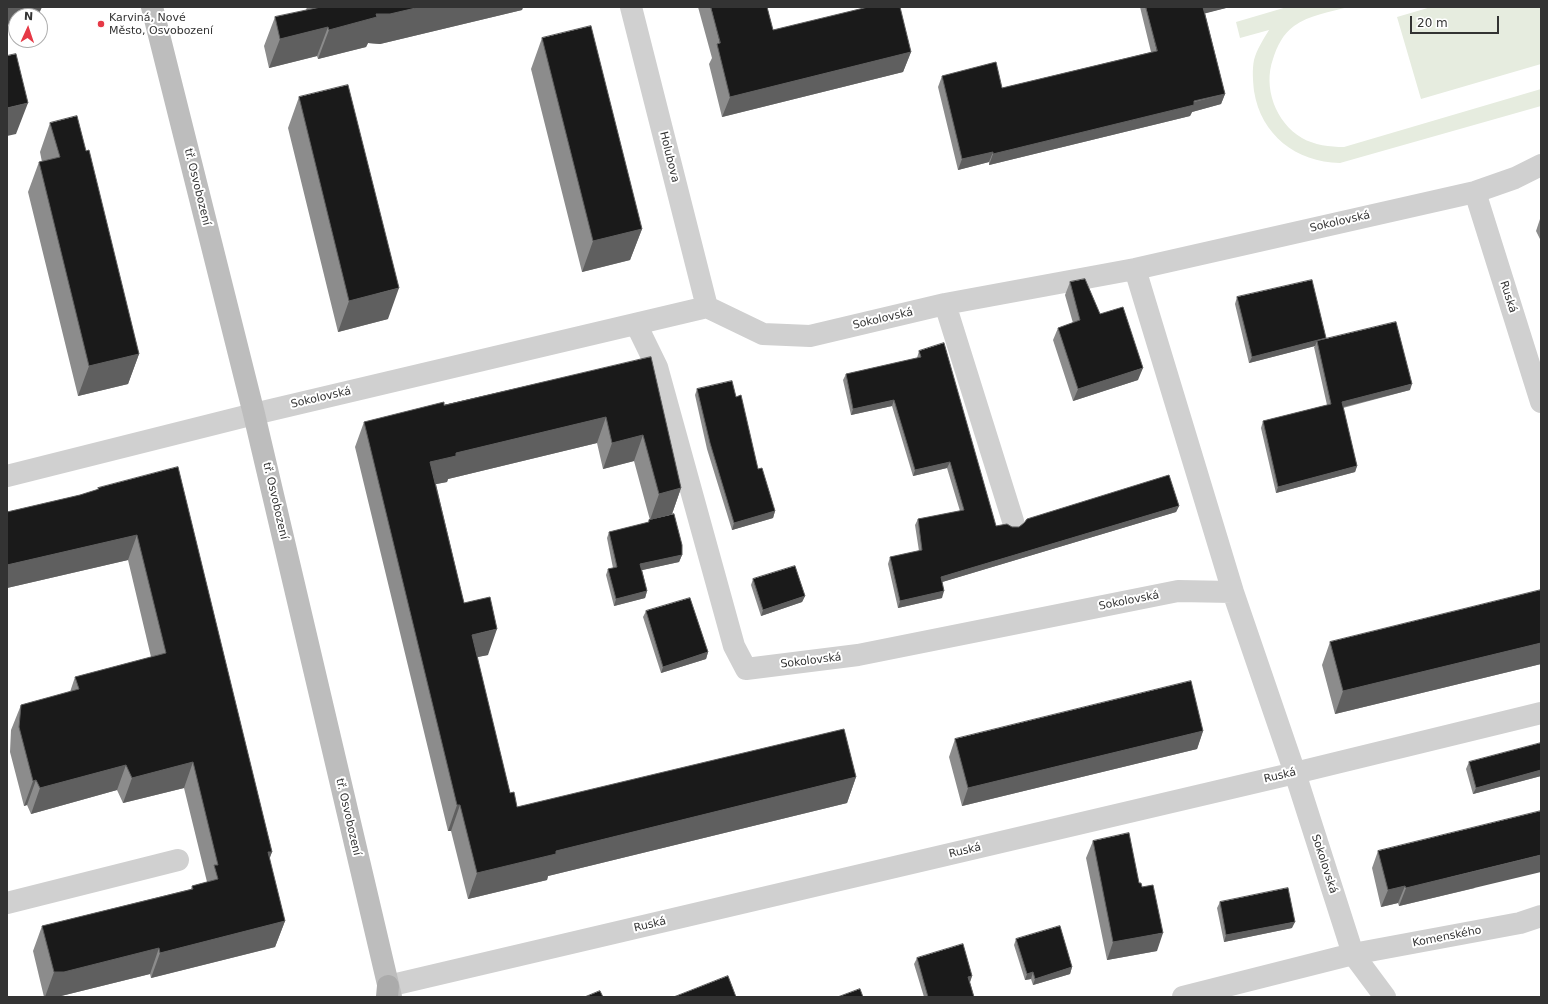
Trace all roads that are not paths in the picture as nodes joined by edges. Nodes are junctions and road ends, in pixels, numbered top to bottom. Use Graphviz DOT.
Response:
graph roads {
  1 [pos="152,7"];
  2 [pos="631,7"];
  3 [pos="1541,165"];
  4 [pos="1475,192"];
  5 [pos="1135,269"];
  6 [pos="945,304"];
  7 [pos="708,307"];
  8 [pos="636,324"];
  9 [pos="1541,402"];
  10 [pos="254,414"];
  11 [pos="7,476"];
  12 [pos="1013,521"];
  13 [pos="1233,592"];
  14 [pos="1541,713"];
  15 [pos="1295,773"];
  16 [pos="178,860"];
  17 [pos="7,903"];
  18 [pos="1541,916"];
  19 [pos="1353,954"];
  20 [pos="389,993"];
  21 [pos="1182,997"];
  22 [pos="1385,997"];
  1 -- 10 [label="street, tř. Osvobození"];
  2 -- 7 [label="street, Holubova"];
  3 -- 4 [label="street, Sokolovská"];
  4 -- 5 [label="street, Sokolovská"];
  4 -- 9 [label="street, Ruská"];
  5 -- 6 [label="street, Sokolovská"];
  5 -- 13 [label="street, Sokolovská"];
  6 -- 7 [label="street, Sokolovská"];
  6 -- 12 [label="street"];
  7 -- 8 [label="street, Sokolovská"];
  8 -- 10 [label="street, Sokolovská"];
  8 -- 13 [label="street, Sokolovská"];
  10 -- 11 [label="street, Sokolovská"];
  10 -- 20 [label="street, tř. Osvobození"];
  13 -- 15 [label="street, Sokolovská"];
  14 -- 15 [label="street, Ruská"];
  15 -- 19 [label="street, Sokolovská"];
  15 -- 20 [label="street, Ruská"];
  16 -- 17 [label="street"];
  18 -- 19 [label="street, Komenského"];
  19 -- 21 [label="street, Komenského"];
  19 -- 22 [label="street"];
}
